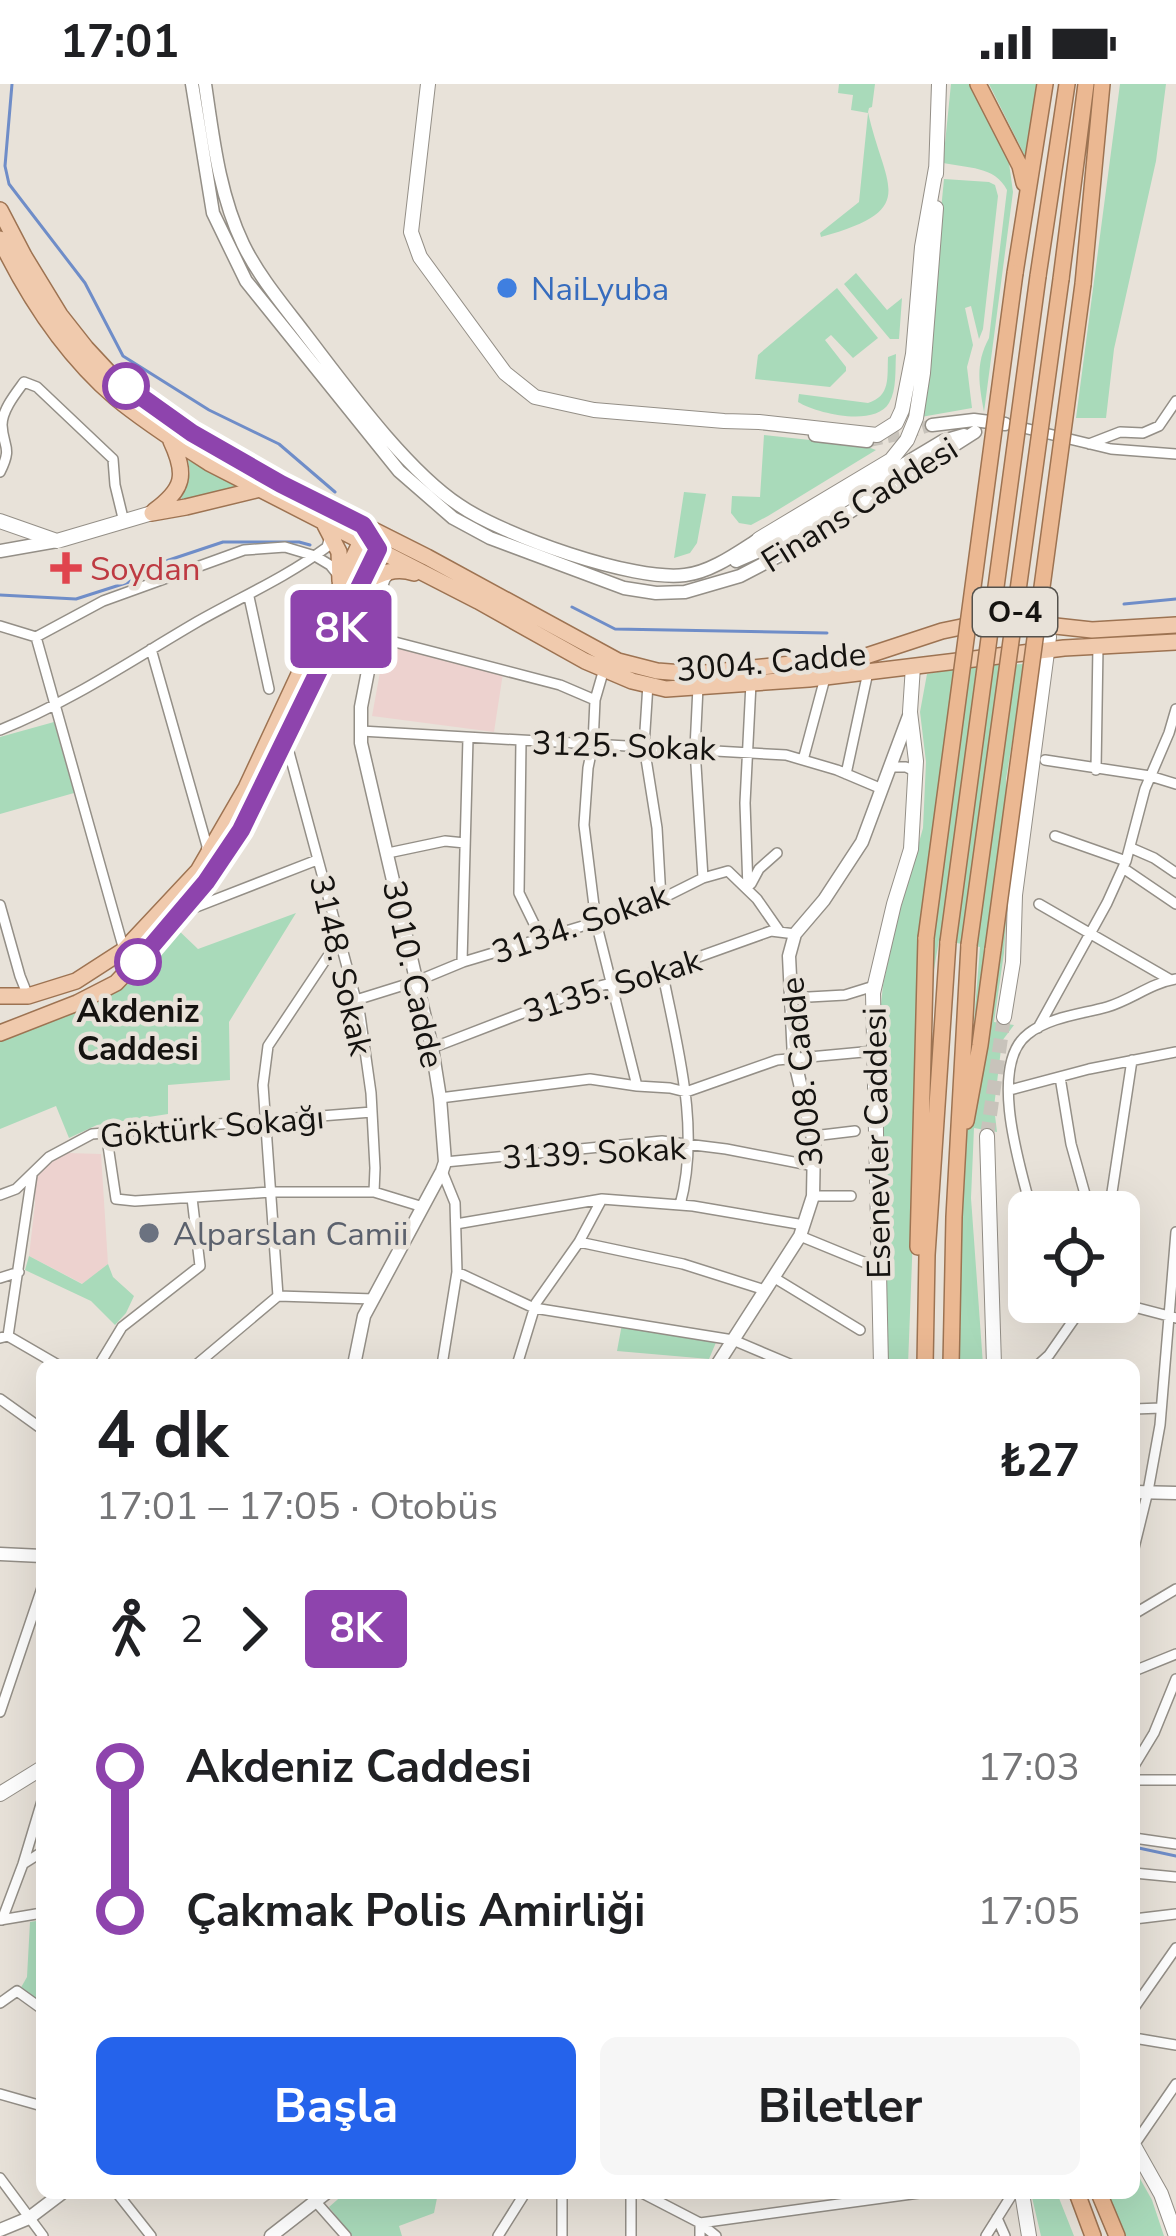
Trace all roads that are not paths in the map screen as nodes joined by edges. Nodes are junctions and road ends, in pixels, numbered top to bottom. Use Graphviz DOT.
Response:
graph roads {
  1 [pos="192,84"];
  2 [pos="205,84"];
  3 [pos="428,84"];
  4 [pos="939,84"];
  5 [pos="978,84"];
  6 [pos="1045,84"];
  7 [pos="1067,84"];
  8 [pos="1086,84"];
  9 [pos="1102,84"];
  10 [pos="936,168"];
  11 [pos="1026,192"];
  12 [pos="0,210"];
  13 [pos="0,239"];
  14 [pos="16,257"];
  15 [pos="1176,401"];
  16 [pos="724,422"];
  17 [pos="932,424"];
  18 [pos="1005,424"];
  19 [pos="975,432"];
  20 [pos="170,438"];
  21 [pos="867,441"];
  22 [pos="1088,444"];
  23 [pos="1176,454"];
  24 [pos="0,472"];
  25 [pos="260,489"];
  26 [pos="152,513"];
  27 [pos="314,515"];
  28 [pos="0,521"];
  29 [pos="124,522"];
  30 [pos="330,531"];
  31 [pos="373,539"];
  32 [pos="759,539"];
  33 [pos="57,542"];
  34 [pos="0,551"];
  35 [pos="315,556"];
  36 [pos="391,571"];
  37 [pos="688,575"];
  38 [pos="434,579"];
  39 [pos="340,582"];
  40 [pos="364,582"];
  41 [pos="249,597"];
  42 [pos="1176,625"];
  43 [pos="0,626"];
  44 [pos="1045,627"];
  45 [pos="368,635"];
  46 [pos="36,638"];
  47 [pos="919,640"];
  48 [pos="1176,642"];
  49 [pos="1098,646"];
  50 [pos="152,650"];
  51 [pos="1048,650"];
  52 [pos="913,666"];
  53 [pos="604,669"];
  54 [pos="868,672"];
  55 [pos="825,677"];
  56 [pos="752,683"];
  57 [pos="648,685"];
  58 [pos="698,687"];
  59 [pos="269,689"];
  60 [pos="595,700"];
  61 [pos="57,704"];
  62 [pos="1176,709"];
  63 [pos="910,712"];
  64 [pos="0,730"];
  65 [pos="361,731"];
  66 [pos="1172,734"];
  67 [pos="468,738"];
  68 [pos="286,741"];
  69 [pos="521,741"];
  70 [pos="593,744"];
  71 [pos="644,746"];
  72 [pos="695,748"];
  73 [pos="746,751"];
  74 [pos="803,760"];
  75 [pos="1045,760"];
  76 [pos="891,767"];
  77 [pos="1096,770"];
  78 [pos="916,772"];
  79 [pos="845,774"];
  80 [pos="1150,776"];
  81 [pos="1176,784"];
  82 [pos="882,789"];
  83 [pos="1055,836"];
  84 [pos="465,843"];
  85 [pos="1131,848"];
  86 [pos="388,853"];
  87 [pos="777,853"];
  88 [pos="206,860"];
  89 [pos="317,860"];
  90 [pos="1124,864"];
  91 [pos="1176,873"];
  92 [pos="703,878"];
  93 [pos="748,889"];
  94 [pos="661,899"];
  95 [pos="0,904"];
  96 [pos="1039,904"];
  97 [pos="1176,904"];
  98 [pos="181,913"];
  99 [pos="596,922"];
  100 [pos="787,933"];
  101 [pos="1089,934"];
  102 [pos="542,940"];
  103 [pos="338,941"];
  104 [pos="124,950"];
  105 [pos="462,962"];
  106 [pos="662,970"];
  107 [pos="1173,979"];
  108 [pos="417,981"];
  109 [pos="612,982"];
  110 [pos="875,986"];
  111 [pos="0,996"];
  112 [pos="28,996"];
  113 [pos="791,998"];
  114 [pos="356,1000"];
  115 [pos="1004,1017"];
  116 [pos="1038,1028"];
  117 [pos="0,1033"];
  118 [pos="432,1048"];
  119 [pos="874,1051"];
  120 [pos="1176,1052"];
  121 [pos="794,1058"];
  122 [pos="1132,1060"];
  123 [pos="1060,1077"];
  124 [pos="637,1086"];
  125 [pos="1010,1090"];
  126 [pos="686,1092"];
  127 [pos="440,1098"];
  128 [pos="372,1112"];
  129 [pos="266,1118"];
  130 [pos="855,1131"];
  131 [pos="106,1132"];
  132 [pos="813,1136"];
  133 [pos="987,1136"];
  134 [pos="688,1144"];
  135 [pos="956,1165"];
  136 [pos="444,1166"];
  137 [pos="814,1166"];
  138 [pos="32,1172"];
  139 [pos="1027,1191"];
  140 [pos="1084,1191"];
  141 [pos="1112,1191"];
  142 [pos="271,1192"];
  143 [pos="374,1192"];
  144 [pos="0,1195"];
  145 [pos="814,1196"];
  146 [pos="851,1196"];
  147 [pos="192,1198"];
  148 [pos="602,1199"];
  149 [pos="680,1205"];
  150 [pos="423,1208"];
  151 [pos="456,1224"];
  152 [pos="802,1231"];
  153 [pos="1176,1232"];
  154 [pos="579,1242"];
  155 [pos="878,1268"];
  156 [pos="19,1272"];
  157 [pos="457,1272"];
  158 [pos="773,1277"];
  159 [pos="0,1278"];
  160 [pos="765,1290"];
  161 [pos="278,1296"];
  162 [pos="374,1299"];
  163 [pos="534,1308"];
  164 [pos="1140,1308"];
  165 [pos="1173,1317"];
  166 [pos="1071,1323"];
  167 [pos="860,1330"];
  168 [pos="4,1337"];
  169 [pos="733,1340"];
  170 [pos="1048,1355"];
  171 [pos="46,1359"];
  172 [pos="103,1359"];
  173 [pos="203,1359"];
  174 [pos="355,1359"];
  175 [pos="443,1359"];
  176 [pos="519,1359"];
  177 [pos="721,1359"];
  178 [pos="778,1359"];
  179 [pos="881,1359"];
  180 [pos="925,1359"];
  181 [pos="925,1359"];
  182 [pos="951,1359"];
  183 [pos="994,1359"];
  184 [pos="1044,1359"];
  185 [pos="1052,1359"];
  186 [pos="0,1399"];
  187 [pos="1140,1408"];
  188 [pos="1161,1408"];
  189 [pos="36,1425"];
  190 [pos="1141,1492"];
  191 [pos="1176,1493"];
  192 [pos="0,1554"];
  193 [pos="36,1556"];
  194 [pos="1176,1589"];
  195 [pos="36,1606"];
  196 [pos="1140,1610"];
  197 [pos="1176,1654"];
  198 [pos="1140,1669"];
  199 [pos="1176,1678"];
  200 [pos="0,1712"];
  201 [pos="1140,1756"];
  202 [pos="36,1772"];
  203 [pos="1140,1780"];
  204 [pos="1176,1780"];
  205 [pos="0,1794"];
  206 [pos="36,1821"];
  207 [pos="1140,1839"];
  208 [pos="1176,1844"];
  209 [pos="36,1856"];
  210 [pos="23,1864"];
  211 [pos="1140,1874"];
  212 [pos="1176,1877"];
  213 [pos="36,1914"];
  214 [pos="1176,1914"];
  215 [pos="1140,1918"];
  216 [pos="1,1920"];
  217 [pos="1176,1948"];
  218 [pos="1140,1999"];
  219 [pos="0,2003"];
  220 [pos="36,2005"];
  221 [pos="1140,2039"];
  222 [pos="1176,2045"];
  223 [pos="1176,2084"];
  224 [pos="0,2094"];
  225 [pos="36,2105"];
  226 [pos="1140,2136"];
  227 [pos="1140,2156"];
  228 [pos="0,2178"];
  229 [pos="54,2199"];
  230 [pos="122,2199"];
  231 [pos="522,2199"];
  232 [pos="562,2199"];
  233 [pos="632,2199"];
  234 [pos="654,2199"];
  235 [pos="832,2199"];
  236 [pos="1012,2199"];
  237 [pos="1019,2199"];
  238 [pos="1078,2199"];
  239 [pos="1102,2199"];
  240 [pos="317,2201"];
  241 [pos="29,2218"];
  242 [pos="998,2218"];
  243 [pos="700,2223"];
  244 [pos="1175,2229"];
  245 [pos="0,2230"];
  246 [pos="43,2236"];
  247 [pos="151,2236"];
  248 [pos="271,2236"];
  249 [pos="346,2236"];
  250 [pos="498,2236"];
  251 [pos="562,2236"];
  252 [pos="631,2236"];
  253 [pos="700,2236"];
  254 [pos="716,2236"];
  255 [pos="986,2236"];
  256 [pos="1005,2236"];
  257 [pos="1029,2236"];
  258 [pos="1093,2236"];
  259 [pos="1117,2236"];
  1 -- 19 [label="street, Finans Caddesi"];
  2 -- 37 [label="street, Finans Caddesi"];
  3 -- 16 [label="main road"];
  4 -- 10 [label="main road"];
  5 -- 11 [label="highway"];
  6 -- 11 [label="highway"];
  7 -- 181 [label="highway, O-4, bridge"];
  8 -- 135 [label="highway, O-4, bridge"];
  9 -- 135 [label="highway, bridge"];
  10 -- 16 [label="main road"];
  10 -- 32 [label="main road"];
  11 -- 180 [label="highway, bridge"];
  12 -- 14 [label="main road"];
  13 -- 14 [label="main road"];
  14 -- 20 [label="main road"];
  14 -- 31 [label="main road"];
  15 -- 22 [label="street"];
  16 -- 21 [label="street"];
  17 -- 18 [label="street"];
  18 -- 19 [label="street"];
  18 -- 22 [label="street"];
  19 -- 37 [label="street, Finans Caddesi"];
  20 -- 25 [label="main road"];
  20 -- 26 [label="main road"];
  22 -- 23 [label="street"];
  24 -- 29 [label="street"];
  25 -- 26 [label="main road"];
  25 -- 27 [label="main road"];
  26 -- 29 [label="main road"];
  27 -- 30 [label="main road"];
  27 -- 31 [label="main road"];
  28 -- 33 [label="main road"];
  29 -- 33 [label="main road"];
  30 -- 35 [label="street"];
  30 -- 39 [label="main road"];
  31 -- 38 [label="main road, 3004. Cadde"];
  31 -- 39 [label="main road"];
  31 -- 40 [label="main road"];
  31 -- 47 [label="main road, 3004. Cadde"];
  32 -- 37 [label="street, Finans Caddesi"];
  33 -- 34 [label="street"];
  35 -- 39 [label="street"];
  35 -- 41 [label="street"];
  35 -- 46 [label="street"];
  36 -- 38 [label="main road"];
  36 -- 40 [label="main road"];
  36 -- 45 [label="street, 3010. Cadde"];
  38 -- 53 [label="main road, 3004. Cadde"];
  39 -- 88 [label="main road"];
  40 -- 68 [label="main road"];
  41 -- 50 [label="street"];
  41 -- 59 [label="street"];
  42 -- 44 [label="main road, 3004. Cadde"];
  43 -- 46 [label="street"];
  44 -- 47 [label="main road, 3004. Cadde"];
  44 -- 51 [label="main road"];
  45 -- 60 [label="street"];
  45 -- 65 [label="street, 3010. Cadde"];
  46 -- 61 [label="street"];
  47 -- 52 [label="main road, Esenevler Caddesi"];
  48 -- 49 [label="main road, 3004. Cadde"];
  49 -- 51 [label="main road, 3004. Cadde"];
  49 -- 77 [label="street"];
  50 -- 61 [label="street"];
  50 -- 88 [label="street"];
  51 -- 52 [label="main road, 3004. Cadde"];
  51 -- 115 [label="main road"];
  52 -- 54 [label="main road, 3004. Cadde"];
  52 -- 63 [label="main road, Esenevler Caddesi"];
  53 -- 57 [label="main road, 3004. Cadde"];
  53 -- 60 [label="street"];
  54 -- 55 [label="main road, 3004. Cadde"];
  54 -- 79 [label="street"];
  55 -- 56 [label="main road, 3004. Cadde"];
  55 -- 74 [label="street"];
  56 -- 58 [label="main road, 3004. Cadde"];
  56 -- 73 [label="street"];
  57 -- 58 [label="main road, 3004. Cadde"];
  57 -- 71 [label="street"];
  58 -- 72 [label="street"];
  60 -- 70 [label="street"];
  61 -- 64 [label="street"];
  61 -- 104 [label="street"];
  62 -- 66 [label="street"];
  63 -- 76 [label="street, 3008. Cadde"];
  63 -- 78 [label="main road, Esenevler Caddesi"];
  65 -- 67 [label="street, 3125. Sokak"];
  65 -- 86 [label="street, 3010. Cadde"];
  66 -- 80 [label="street"];
  67 -- 69 [label="street, 3125. Sokak"];
  67 -- 84 [label="street"];
  68 -- 89 [label="street, 3148. Sokak"];
  68 -- 98 [label="main road"];
  69 -- 70 [label="street, 3125. Sokak"];
  69 -- 102 [label="street"];
  70 -- 71 [label="street, 3125. Sokak"];
  70 -- 99 [label="street"];
  71 -- 72 [label="street, 3125. Sokak"];
  71 -- 94 [label="street"];
  72 -- 73 [label="street, 3125. Sokak"];
  72 -- 92 [label="street"];
  73 -- 74 [label="street, 3125. Sokak"];
  73 -- 93 [label="street"];
  74 -- 79 [label="street, 3125. Sokak"];
  75 -- 77 [label="street"];
  76 -- 78 [label="street"];
  76 -- 82 [label="street, 3008. Cadde"];
  77 -- 80 [label="street"];
  78 -- 110 [label="main road, Esenevler Caddesi"];
  79 -- 82 [label="street, 3125. Sokak"];
  80 -- 81 [label="street"];
  80 -- 85 [label="street"];
  82 -- 100 [label="street, 3008. Cadde"];
  83 -- 90 [label="street"];
  84 -- 86 [label="street"];
  84 -- 105 [label="street"];
  85 -- 90 [label="street"];
  85 -- 91 [label="street"];
  86 -- 108 [label="street, 3010. Cadde"];
  87 -- 93 [label="street"];
  88 -- 104 [label="main road"];
  89 -- 98 [label="street"];
  89 -- 103 [label="street, 3148. Sokak"];
  90 -- 97 [label="street"];
  90 -- 101 [label="street"];
  92 -- 93 [label="street, 3134. Sokak"];
  92 -- 94 [label="street, 3134. Sokak"];
  93 -- 100 [label="street"];
  94 -- 99 [label="street, 3134. Sokak"];
  95 -- 112 [label="street"];
  96 -- 101 [label="street"];
  98 -- 117 [label="main road"];
  99 -- 102 [label="street, 3134. Sokak"];
  99 -- 109 [label="street"];
  100 -- 106 [label="street, 3135. Sokak"];
  100 -- 113 [label="street, 3008. Cadde"];
  101 -- 107 [label="street"];
  101 -- 116 [label="street"];
  102 -- 105 [label="street, 3134. Sokak"];
  103 -- 114 [label="street, 3148. Sokak"];
  103 -- 129 [label="street"];
  104 -- 112 [label="main road"];
  105 -- 108 [label="street, 3134. Sokak"];
  106 -- 109 [label="street, 3135. Sokak"];
  106 -- 126 [label="street"];
  107 -- 116 [label="street"];
  108 -- 114 [label="street, 3134. Sokak"];
  108 -- 118 [label="street, 3010. Cadde"];
  109 -- 118 [label="street, 3135. Sokak"];
  109 -- 124 [label="street"];
  110 -- 113 [label="street"];
  110 -- 119 [label="main road, Esenevler Caddesi"];
  111 -- 112 [label="main road"];
  113 -- 121 [label="street, 3008. Cadde"];
  114 -- 128 [label="street, 3148. Sokak"];
  116 -- 125 [label="street"];
  118 -- 127 [label="street, 3010. Cadde"];
  119 -- 121 [label="street"];
  119 -- 155 [label="main road, Esenevler Caddesi"];
  120 -- 122 [label="street"];
  121 -- 126 [label="street"];
  121 -- 132 [label="street, 3008. Cadde"];
  122 -- 123 [label="street"];
  122 -- 141 [label="street"];
  123 -- 125 [label="street"];
  123 -- 140 [label="street"];
  124 -- 126 [label="street"];
  124 -- 127 [label="street"];
  125 -- 139 [label="street"];
  126 -- 134 [label="street"];
  127 -- 136 [label="street, 3010. Cadde"];
  128 -- 129 [label="street, Göktürk Sokağı"];
  128 -- 143 [label="street, 3148. Sokak"];
  129 -- 131 [label="street, Göktürk Sokağı"];
  129 -- 142 [label="street"];
  130 -- 132 [label="street"];
  131 -- 138 [label="street, Göktürk Sokağı"];
  131 -- 147 [label="street"];
  132 -- 137 [label="street, 3008. Cadde"];
  133 -- 183 [label="main road"];
  134 -- 136 [label="street, 3139. Sokak"];
  134 -- 137 [label="street, 3139. Sokak"];
  134 -- 149 [label="street"];
  135 -- 182 [label="highway, O-4"];
  136 -- 150 [label="street"];
  136 -- 151 [label="street"];
  137 -- 145 [label="street, 3008. Cadde"];
  138 -- 144 [label="street, Göktürk Sokağı"];
  138 -- 156 [label="street"];
  142 -- 143 [label="street"];
  142 -- 147 [label="street"];
  142 -- 161 [label="street"];
  143 -- 150 [label="street"];
  145 -- 146 [label="street"];
  145 -- 152 [label="street, 3008. Cadde"];
  147 -- 172 [label="street"];
  148 -- 149 [label="street"];
  148 -- 151 [label="street"];
  148 -- 154 [label="street"];
  149 -- 152 [label="street"];
  150 -- 162 [label="street"];
  151 -- 157 [label="street"];
  152 -- 155 [label="street"];
  152 -- 158 [label="street, 3008. Cadde"];
  153 -- 165 [label="street"];
  154 -- 160 [label="street"];
  154 -- 163 [label="street"];
  155 -- 179 [label="main road, Esenevler Caddesi"];
  156 -- 159 [label="street"];
  156 -- 168 [label="street"];
  157 -- 163 [label="street"];
  157 -- 175 [label="street"];
  158 -- 160 [label="street, 3008. Cadde"];
  158 -- 167 [label="street"];
  160 -- 169 [label="street, 3008. Cadde"];
  161 -- 162 [label="street"];
  161 -- 173 [label="street"];
  162 -- 174 [label="street"];
  163 -- 169 [label="street"];
  163 -- 176 [label="street"];
  164 -- 165 [label="street"];
  165 -- 188 [label="street"];
  166 -- 170 [label="street"];
  168 -- 171 [label="street"];
  169 -- 177 [label="street, 3008. Cadde"];
  169 -- 178 [label="street"];
  170 -- 184 [label="street"];
  170 -- 185 [label="street"];
  186 -- 189 [label="street"];
  187 -- 188 [label="street"];
  188 -- 190 [label="street"];
  190 -- 191 [label="street"];
  192 -- 193 [label="street"];
  194 -- 196 [label="street"];
  195 -- 200 [label="street"];
  197 -- 198 [label="street"];
  199 -- 201 [label="street"];
  202 -- 205 [label="main road"];
  203 -- 204 [label="street"];
  206 -- 210 [label="street"];
  207 -- 208 [label="street"];
  209 -- 210 [label="street"];
  210 -- 216 [label="street"];
  211 -- 212 [label="street"];
  213 -- 216 [label="street"];
  214 -- 215 [label="street"];
  217 -- 218 [label="street"];
  219 -- 220 [label="street"];
  221 -- 222 [label="street"];
  223 -- 226 [label="street"];
  224 -- 225 [label="street"];
  227 -- 244 [label="main road"];
  228 -- 241 [label="street"];
  229 -- 241 [label="street"];
  230 -- 247 [label="street"];
  231 -- 250 [label="street"];
  232 -- 251 [label="street"];
  233 -- 252 [label="street"];
  234 -- 243 [label="street"];
  235 -- 243 [label="street"];
  236 -- 242 [label="street"];
  237 -- 257 [label="main road"];
  238 -- 258 [label="highway"];
  239 -- 259 [label="highway"];
  240 -- 248 [label="street"];
  240 -- 249 [label="street"];
  241 -- 245 [label="street"];
  241 -- 246 [label="street"];
  242 -- 255 [label="street"];
  242 -- 256 [label="street"];
  243 -- 253 [label="street"];
  243 -- 254 [label="street"];
}
